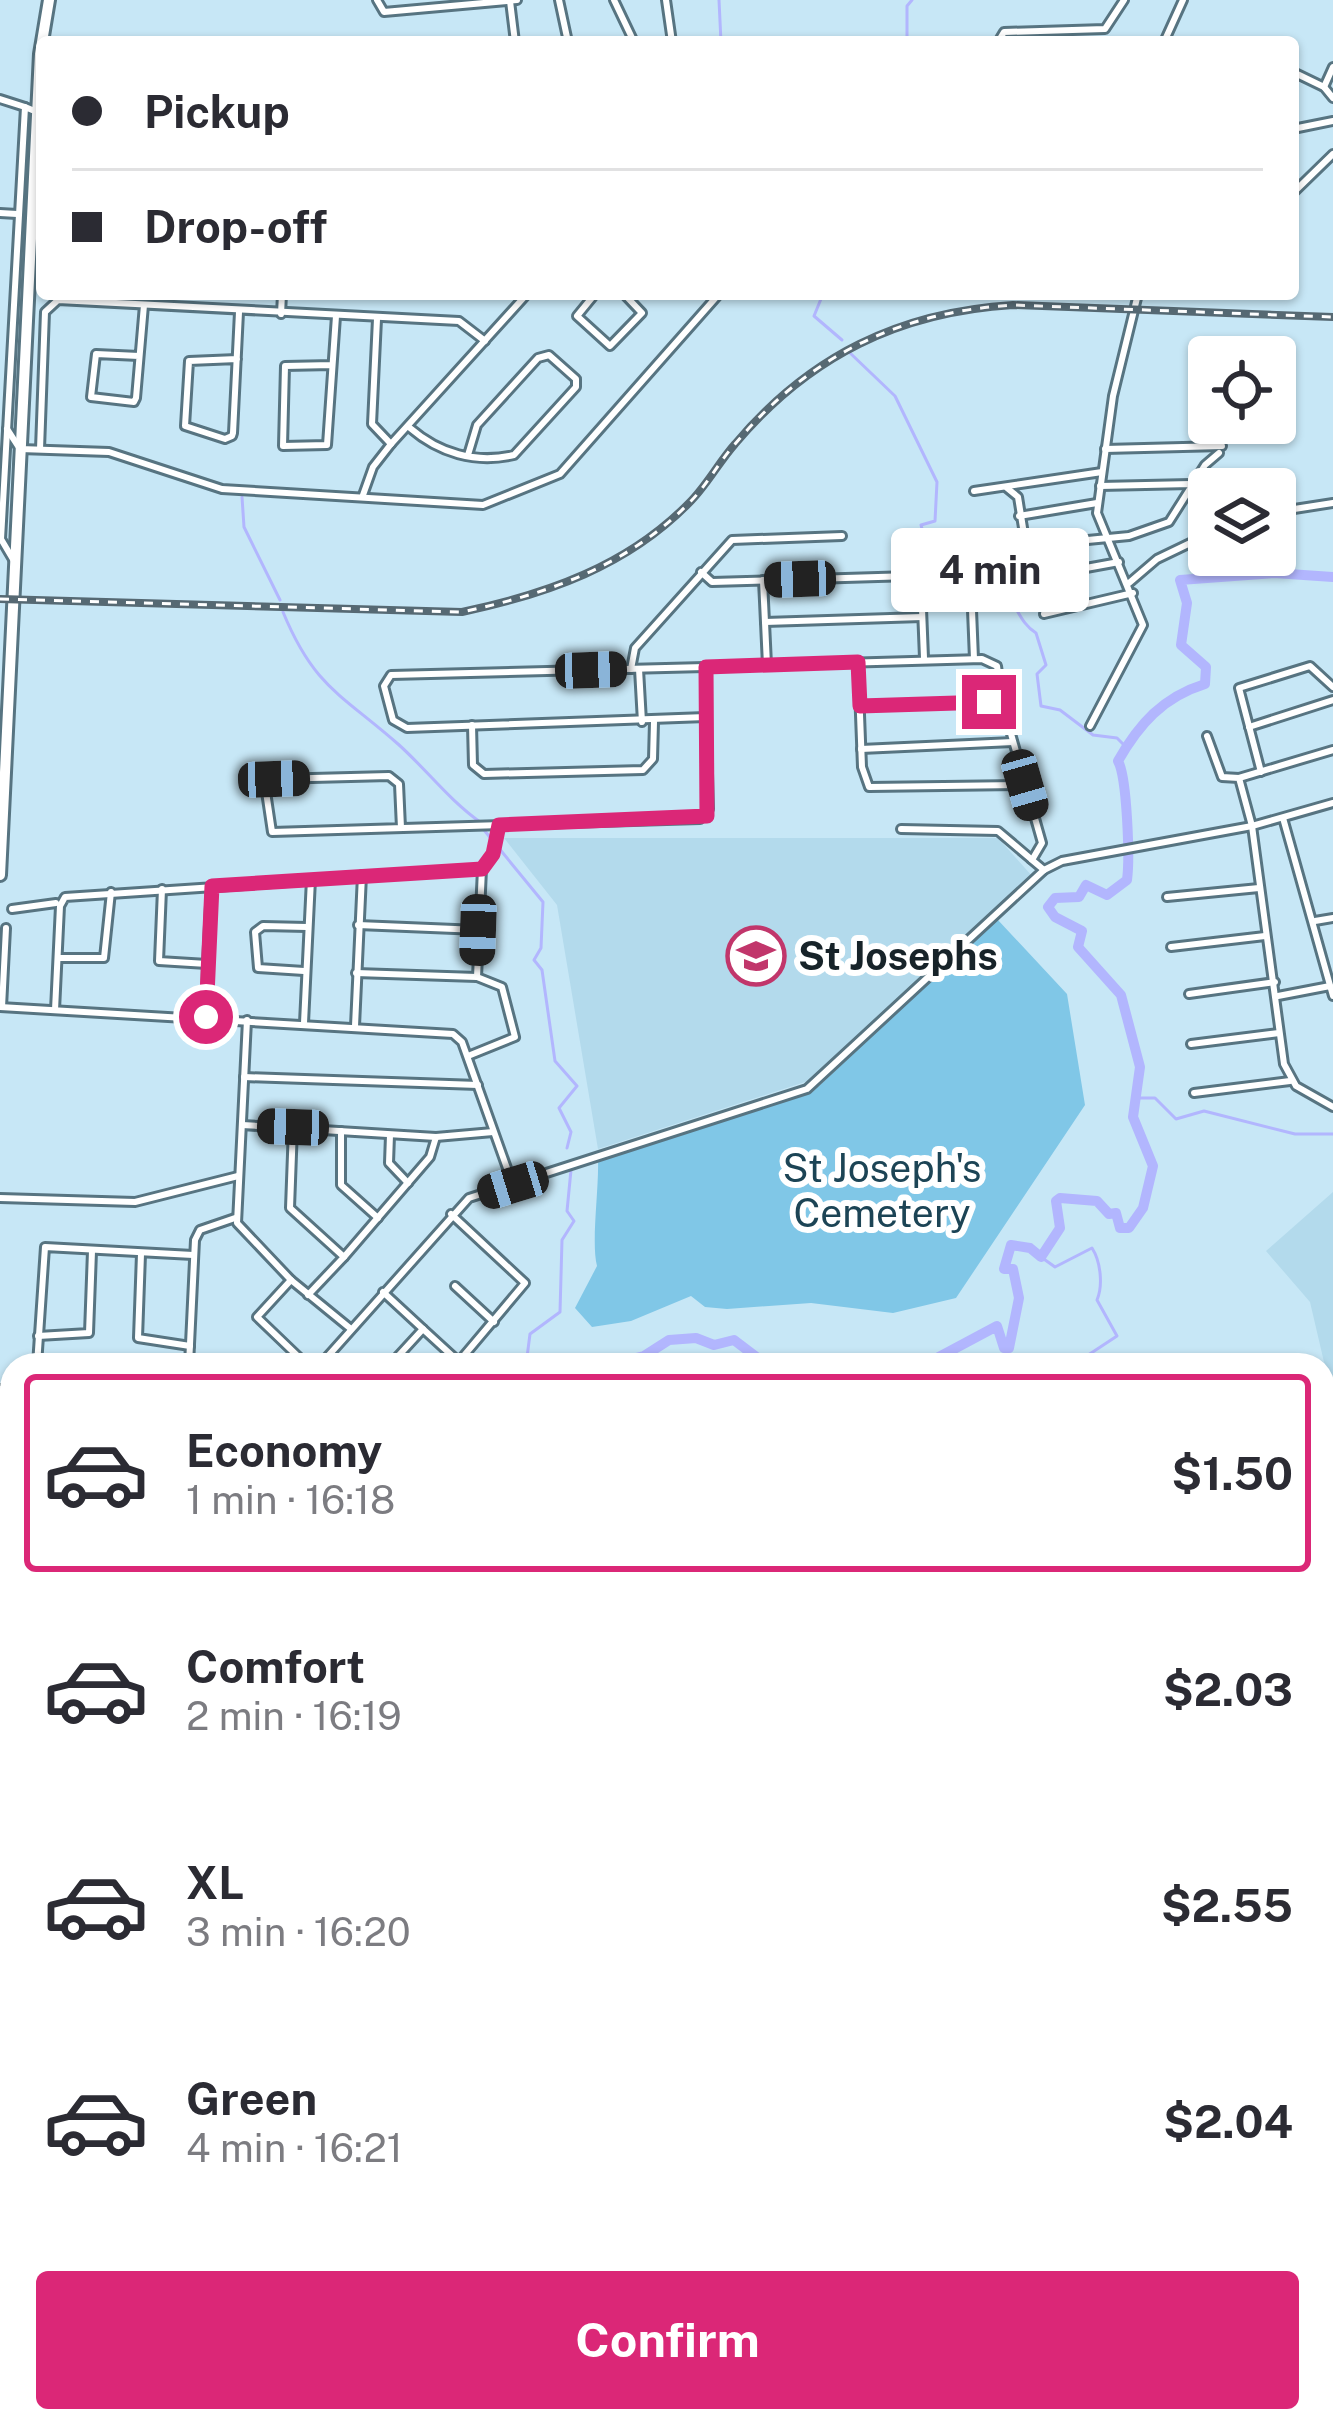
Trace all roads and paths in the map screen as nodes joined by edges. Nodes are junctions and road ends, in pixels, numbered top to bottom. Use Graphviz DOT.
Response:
graph roads {
  1 [pos="49,0"];
  2 [pos="377,0"];
  3 [pos="514,0"];
  4 [pos="559,0"];
  5 [pos="614,0"];
  6 [pos="666,0"];
  7 [pos="1124,0"];
  8 [pos="1181,1"];
  9 [pos="1040,32"];
  10 [pos="43,36"];
  11 [pos="515,36"];
  12 [pos="567,36"];
  13 [pos="631,36"];
  14 [pos="671,36"];
  15 [pos="1002,36"];
  16 [pos="1040,36"];
  17 [pos="1166,36"];
  18 [pos="1333,67"];
  19 [pos="1299,75"];
  20 [pos="36,79"];
  21 [pos="1324,87"];
  22 [pos="1333,98"];
  23 [pos="0,99"];
  24 [pos="31,110"];
  25 [pos="1333,121"];
  26 [pos="1299,128"];
  27 [pos="1333,154"];
  28 [pos="1299,188"];
  29 [pos="0,213"];
  30 [pos="17,218"];
  31 [pos="31,222"];
  32 [pos="282,300"];
  33 [pos="522,300"];
  34 [pos="590,300"];
  35 [pos="630,300"];
  36 [pos="714,300"];
  37 [pos="1137,300"];
  38 [pos="145,304"];
  39 [pos="239,311"];
  40 [pos="281,314"];
  41 [pos="336,316"];
  42 [pos="377,319"];
  43 [pos="485,341"];
  44 [pos="24,350"];
  45 [pos="139,356"];
  46 [pos="10,359"];
  47 [pos="237,359"];
  48 [pos="332,365"];
  49 [pos="4,389"];
  50 [pos="410,428"];
  51 [pos="7,429"];
  52 [pos="391,443"];
  53 [pos="20,449"];
  54 [pos="40,449"];
  55 [pos="1106,449"];
  56 [pos="468,455"];
  57 [pos="1205,468"];
  58 [pos="1102,472"];
  59 [pos="1188,484"];
  60 [pos="1100,486"];
  61 [pos="1013,489"];
  62 [pos="1188,489"];
  63 [pos="974,491"];
  64 [pos="363,496"];
  65 [pos="1097,503"];
  66 [pos="1333,503"];
  67 [pos="1296,509"];
  68 [pos="1019,516"];
  69 [pos="842,536"];
  70 [pos="1108,538"];
  71 [pos="1025,543"];
  72 [pos="1188,544"];
  73 [pos="982,553"];
  74 [pos="16,562"];
  75 [pos="1119,562"];
  76 [pos="701,572"];
  77 [pos="763,580"];
  78 [pos="1020,580"];
  79 [pos="1129,583"];
  80 [pos="1133,593"];
  81 [pos="971,610"];
  82 [pos="1044,614"];
  83 [pos="922,617"];
  84 [pos="765,622"];
  85 [pos="974,659"];
  86 [pos="925,660"];
  87 [pos="858,662"];
  88 [pos="767,665"];
  89 [pos="706,667"];
  90 [pos="635,669"];
  91 [pos="1333,686"];
  92 [pos="1333,700"];
  93 [pos="1001,702"];
  94 [pos="860,706"];
  95 [pos="706,717"];
  96 [pos="642,722"];
  97 [pos="654,722"];
  98 [pos="472,725"];
  99 [pos="1090,726"];
  100 [pos="1249,727"];
  101 [pos="1207,736"];
  102 [pos="1013,742"];
  103 [pos="862,749"];
  104 [pos="1333,750"];
  105 [pos="1261,772"];
  106 [pos="1239,778"];
  107 [pos="1025,785"];
  108 [pos="1333,803"];
  109 [pos="1283,818"];
  110 [pos="2,823"];
  111 [pos="499,825"];
  112 [pos="1252,826"];
  113 [pos="400,828"];
  114 [pos="902,829"];
  115 [pos="1032,860"];
  116 [pos="482,869"];
  117 [pos="1044,870"];
  118 [pos="0,875"];
  119 [pos="362,875"];
  120 [pos="310,879"];
  121 [pos="212,886"];
  122 [pos="1259,888"];
  123 [pos="162,889"];
  124 [pos="111,892"];
  125 [pos="1167,897"];
  126 [pos="56,903"];
  127 [pos="12,909"];
  128 [pos="1333,918"];
  129 [pos="1315,921"];
  130 [pos="358,925"];
  131 [pos="307,927"];
  132 [pos="6,928"];
  133 [pos="478,930"];
  134 [pos="1265,936"];
  135 [pos="1171,947"];
  136 [pos="58,958"];
  137 [pos="207,964"];
  138 [pos="304,971"];
  139 [pos="356,973"];
  140 [pos="477,977"];
  141 [pos="1275,982"];
  142 [pos="1330,986"];
  143 [pos="1189,994"];
  144 [pos="1278,996"];
  145 [pos="1333,996"];
  146 [pos="1,1007"];
  147 [pos="55,1010"];
  148 [pos="206,1017"];
  149 [pos="247,1020"];
  150 [pos="304,1023"];
  151 [pos="355,1026"];
  152 [pos="1280,1033"];
  153 [pos="1191,1044"];
  154 [pos="468,1056"];
  155 [pos="244,1077"];
  156 [pos="1290,1081"];
  157 [pos="478,1085"];
  158 [pos="1194,1093"];
  159 [pos="1333,1107"];
  160 [pos="242,1126"];
  161 [pos="293,1127"];
  162 [pos="340,1131"];
  163 [pos="494,1132"];
  164 [pos="390,1135"];
  165 [pos="436,1137"];
  166 [pos="238,1176"];
  167 [pos="407,1183"];
  168 [pos="513,1185"];
  169 [pos="0,1198"];
  170 [pos="451,1214"];
  171 [pos="235,1218"];
  172 [pos="378,1218"];
  173 [pos="92,1250"];
  174 [pos="141,1254"];
  175 [pos="194,1255"];
  176 [pos="344,1257"];
  177 [pos="291,1280"];
  178 [pos="455,1286"];
  179 [pos="383,1292"];
  180 [pos="308,1295"];
  181 [pos="494,1322"];
  182 [pos="423,1329"];
  183 [pos="351,1330"];
  184 [pos="38,1336"];
  185 [pos="190,1346"];
  186 [pos="37,1353"];
  187 [pos="190,1353"];
  188 [pos="294,1353"];
  189 [pos="331,1353"];
  190 [pos="401,1353"];
  191 [pos="447,1353"];
  192 [pos="467,1353"];
  1 -- 10 [label="street"];
  2 -- 3 [label="street"];
  3 -- 11 [label="street"];
  4 -- 12 [label="street"];
  5 -- 13 [label="street"];
  6 -- 14 [label="street"];
  7 -- 9 [label="street"];
  8 -- 17 [label="street"];
  9 -- 15 [label="street"];
  9 -- 16 [label="street"];
  18 -- 21 [label="street"];
  19 -- 21 [label="street"];
  20 -- 24 [label="street"];
  21 -- 22 [label="street"];
  23 -- 24 [label="street"];
  24 -- 30 [label="street"];
  24 -- 31 [label="street"];
  25 -- 26 [label="street"];
  27 -- 28 [label="street"];
  29 -- 30 [label="street"];
  30 -- 31 [label="street"];
  30 -- 46 [label="street"];
  31 -- 44 [label="street"];
  32 -- 40 [label="street"];
  33 -- 43 [label="street"];
  34 -- 35 [label="street"];
  36 -- 64 [label="street"];
  37 -- 55 [label="street"];
  38 -- 39 [label="street"];
  38 -- 45 [label="street"];
  38 -- 54 [label="street"];
  39 -- 40 [label="street"];
  39 -- 47 [label="street"];
  40 -- 41 [label="street"];
  41 -- 42 [label="street"];
  41 -- 48 [label="street"];
  42 -- 43 [label="street"];
  42 -- 52 [label="street"];
  43 -- 50 [label="street"];
  44 -- 46 [label="street"];
  44 -- 53 [label="street"];
  45 -- 45 [label="street"];
  46 -- 49 [label="street"];
  47 -- 47 [label="street"];
  48 -- 48 [label="street"];
  49 -- 51 [label="street"];
  50 -- 52 [label="street"];
  50 -- 56 [label="street"];
  51 -- 53 [label="street"];
  51 -- 74 [label="street"];
  52 -- 64 [label="street"];
  53 -- 54 [label="street"];
  53 -- 74 [label="street"];
  54 -- 64 [label="street"];
  55 -- 57 [label="street"];
  55 -- 58 [label="street"];
  56 -- 56 [label="street"];
  58 -- 60 [label="street"];
  58 -- 61 [label="street"];
  59 -- 60 [label="street"];
  60 -- 65 [label="street"];
  61 -- 63 [label="street"];
  61 -- 68 [label="street"];
  62 -- 70 [label="street"];
  65 -- 68 [label="street"];
  65 -- 70 [label="street"];
  66 -- 67 [label="street"];
  68 -- 71 [label="street"];
  69 -- 76 [label="street"];
  70 -- 71 [label="street"];
  70 -- 75 [label="street"];
  71 -- 73 [label="street"];
  72 -- 79 [label="street"];
  74 -- 110 [label="street"];
  75 -- 78 [label="street"];
  75 -- 79 [label="street"];
  76 -- 77 [label="street"];
  76 -- 90 [label="street"];
  77 -- 83 [label="street"];
  77 -- 84 [label="street"];
  79 -- 80 [label="street"];
  80 -- 82 [label="street"];
  80 -- 99 [label="street"];
  81 -- 85 [label="street"];
  83 -- 84 [label="street"];
  83 -- 86 [label="street"];
  84 -- 88 [label="street"];
  85 -- 86 [label="street"];
  85 -- 93 [label="street"];
  86 -- 87 [label="street"];
  87 -- 88 [label="street"];
  87 -- 94 [label="street"];
  88 -- 89 [label="street"];
  89 -- 90 [label="street"];
  89 -- 95 [label="street"];
  90 -- 96 [label="street"];
  90 -- 98 [label="street"];
  91 -- 100 [label="street"];
  92 -- 100 [label="street"];
  93 -- 94 [label="street"];
  93 -- 102 [label="street"];
  94 -- 103 [label="street"];
  95 -- 97 [label="street"];
  95 -- 111 [label="street"];
  96 -- 97 [label="street"];
  96 -- 98 [label="street"];
  97 -- 98 [label="street"];
  100 -- 105 [label="street"];
  101 -- 106 [label="street"];
  102 -- 103 [label="street"];
  102 -- 107 [label="street"];
  103 -- 107 [label="street"];
  104 -- 105 [label="street"];
  105 -- 106 [label="street"];
  106 -- 112 [label="street"];
  107 -- 115 [label="street"];
  108 -- 109 [label="street"];
  109 -- 112 [label="street"];
  109 -- 129 [label="street"];
  110 -- 118 [label="street"];
  111 -- 113 [label="street"];
  111 -- 116 [label="street"];
  112 -- 117 [label="street"];
  112 -- 122 [label="street"];
  113 -- 113 [label="street"];
  114 -- 115 [label="street"];
  115 -- 117 [label="street"];
  116 -- 119 [label="street"];
  116 -- 133 [label="street"];
  117 -- 168 [label="street"];
  119 -- 120 [label="street"];
  119 -- 130 [label="street"];
  120 -- 121 [label="street"];
  120 -- 131 [label="street"];
  121 -- 123 [label="street"];
  121 -- 137 [label="street"];
  122 -- 125 [label="street"];
  122 -- 134 [label="street"];
  123 -- 124 [label="street"];
  123 -- 137 [label="street"];
  124 -- 136 [label="street"];
  124 -- 136 [label="street"];
  126 -- 127 [label="street"];
  128 -- 129 [label="street"];
  129 -- 142 [label="street"];
  130 -- 133 [label="street"];
  130 -- 139 [label="street"];
  131 -- 138 [label="street"];
  131 -- 138 [label="street"];
  132 -- 146 [label="street"];
  133 -- 140 [label="street"];
  134 -- 135 [label="street"];
  134 -- 141 [label="street"];
  136 -- 147 [label="street"];
  137 -- 148 [label="street"];
  138 -- 150 [label="street"];
  139 -- 140 [label="street"];
  139 -- 151 [label="street"];
  140 -- 154 [label="street"];
  141 -- 143 [label="street"];
  141 -- 144 [label="street"];
  142 -- 144 [label="street"];
  142 -- 145 [label="street"];
  144 -- 152 [label="street"];
  146 -- 147 [label="street"];
  147 -- 148 [label="street"];
  148 -- 149 [label="street"];
  149 -- 150 [label="street"];
  149 -- 155 [label="street"];
  150 -- 151 [label="street"];
  151 -- 154 [label="street"];
  152 -- 153 [label="street"];
  152 -- 156 [label="street"];
  154 -- 157 [label="street"];
  155 -- 157 [label="street"];
  155 -- 160 [label="street"];
  156 -- 158 [label="street"];
  156 -- 159 [label="street"];
  157 -- 163 [label="street"];
  160 -- 161 [label="street"];
  160 -- 166 [label="street"];
  161 -- 162 [label="street"];
  161 -- 176 [label="street"];
  162 -- 164 [label="street"];
  162 -- 172 [label="street"];
  163 -- 165 [label="street"];
  163 -- 168 [label="street"];
  164 -- 165 [label="street"];
  164 -- 167 [label="street"];
  165 -- 167 [label="street"];
  166 -- 169 [label="street"];
  166 -- 171 [label="street"];
  167 -- 172 [label="street"];
  168 -- 170 [label="street"];
  170 -- 179 [label="street"];
  170 -- 181 [label="street"];
  171 -- 175 [label="street"];
  171 -- 177 [label="street"];
  172 -- 176 [label="street"];
  173 -- 174 [label="street"];
  173 -- 184 [label="street"];
  173 -- 184 [label="street"];
  174 -- 175 [label="street"];
  174 -- 185 [label="street"];
  175 -- 185 [label="street"];
  176 -- 180 [label="street"];
  177 -- 180 [label="street"];
  177 -- 188 [label="street"];
  178 -- 181 [label="street"];
  179 -- 182 [label="street"];
  179 -- 183 [label="street"];
  180 -- 183 [label="street"];
  181 -- 192 [label="street"];
  182 -- 190 [label="street"];
  182 -- 191 [label="street"];
  183 -- 189 [label="street"];
  184 -- 186 [label="street"];
  185 -- 187 [label="street"];
}
